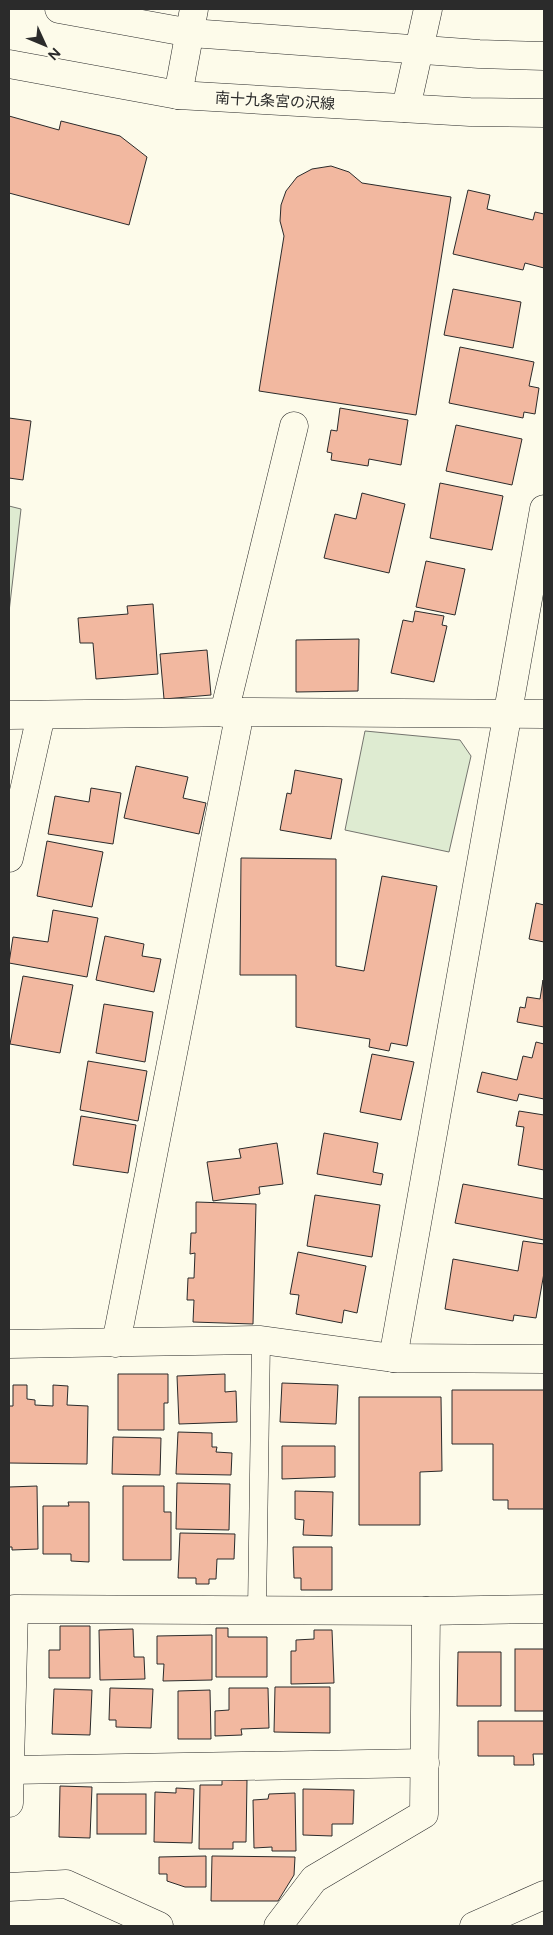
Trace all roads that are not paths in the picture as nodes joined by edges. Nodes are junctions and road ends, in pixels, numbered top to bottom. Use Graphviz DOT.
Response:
graph roads {
  1 [pos="59,9"];
  2 [pos="428,9"];
  3 [pos="193,21"];
  4 [pos="419,49"];
  5 [pos="544,56"];
  6 [pos="9,64"];
  7 [pos="178,95"];
  8 [pos="406,108"];
  9 [pos="544,113"];
  10 [pos="294,426"];
  11 [pos="544,509"];
  12 [pos="232,712"];
  13 [pos="41,714"];
  14 [pos="544,714"];
  15 [pos="9,715"];
  16 [pos="508,715"];
  17 [pos="9,858"];
  18 [pos="261,1340"];
  19 [pos="116,1343"];
  20 [pos="9,1344"];
  21 [pos="393,1358"];
  22 [pos="544,1359"];
  23 [pos="544,1609"];
  24 [pos="257,1610"];
  25 [pos="426,1611"];
  26 [pos="424,1763"];
  27 [pos="10,1770"];
  28 [pos="9,1802"];
  29 [pos="9,1887"];
  30 [pos="544,1895"];
  31 [pos="159,1926"];
  32 [pos="278,1926"];
  33 [pos="474,1926"];
  1 -- 3 [label="main road"];
  2 -- 4 [label="main road"];
  3 -- 4 [label="main road"];
  3 -- 7 [label="main road"];
  4 -- 5 [label="main road"];
  4 -- 8 [label="main road"];
  6 -- 7 [label="main road, 南十九条宮の沢線"];
  7 -- 8 [label="main road, 南十九条宮の沢線"];
  8 -- 9 [label="main road, 南十九条宮の沢線"];
  10 -- 12 [label="main road"];
  11 -- 16 [label="main road"];
  12 -- 13 [label="main road"];
  12 -- 16 [label="main road"];
  12 -- 19 [label="main road"];
  13 -- 15 [label="main road"];
  13 -- 17 [label="main road"];
  14 -- 16 [label="main road"];
  16 -- 21 [label="main road"];
  18 -- 19 [label="main road"];
  18 -- 21 [label="main road"];
  18 -- 24 [label="lane"];
  19 -- 20 [label="main road"];
  21 -- 22 [label="main road"];
  23 -- 25 [label="main road"];
  24 -- 25 [label="main road"];
  24 -- 27 [label="main road"];
  25 -- 26 [label="main road"];
  26 -- 27 [label="main road"];
  26 -- 32 [label="main road"];
  27 -- 28 [label="main road"];
  29 -- 31 [label="main road"];
  30 -- 33 [label="main road"];
}
